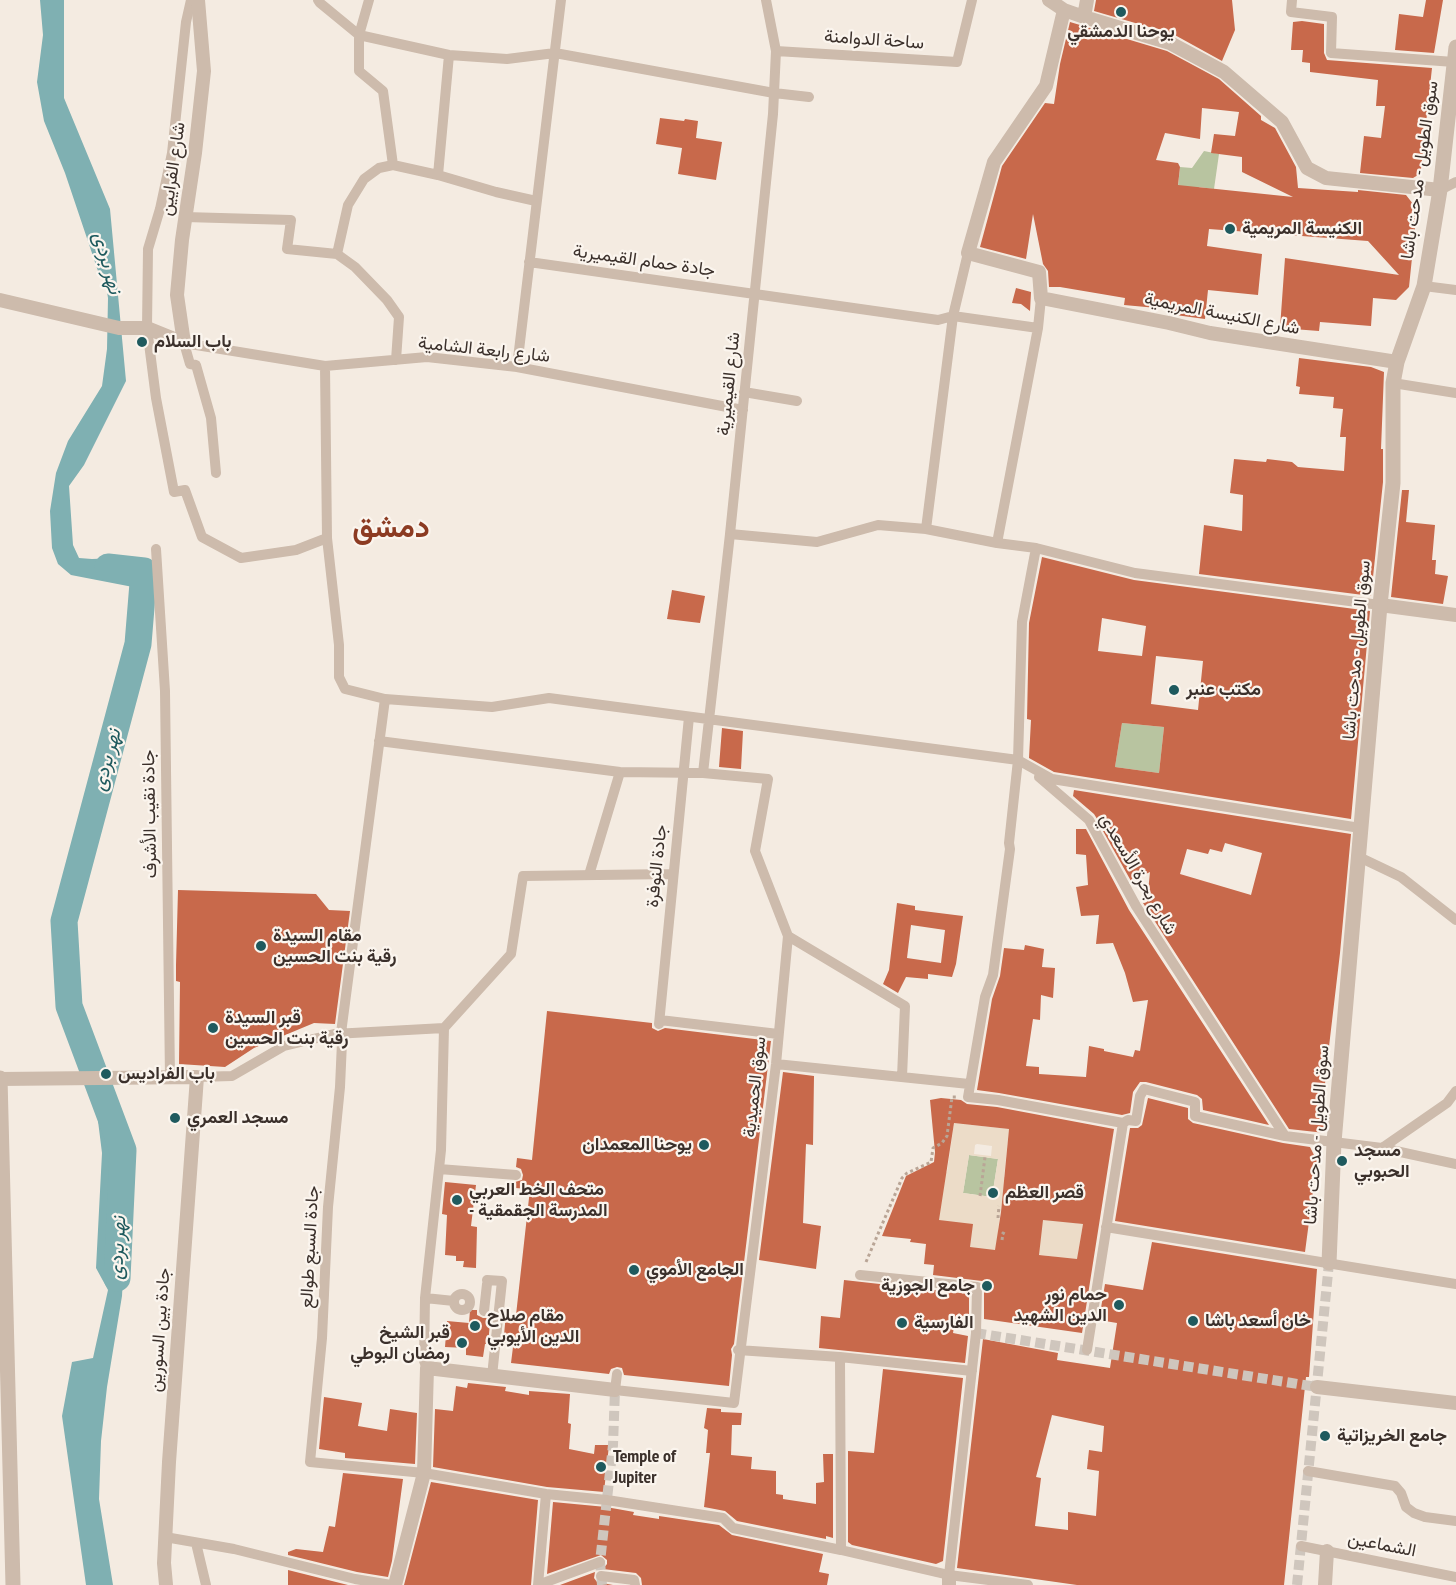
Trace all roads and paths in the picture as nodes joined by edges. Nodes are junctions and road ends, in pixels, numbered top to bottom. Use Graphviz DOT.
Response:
graph roads {
  1 [pos="191,0"];
  2 [pos="198,0"];
  3 [pos="318,0"];
  4 [pos="369,0"];
  5 [pos="561,0"];
  6 [pos="766,0"];
  7 [pos="972,0"];
  8 [pos="1049,0"];
  9 [pos="1087,0"];
  10 [pos="1292,0"];
  11 [pos="1064,10"];
  12 [pos="1084,17"];
  13 [pos="359,35"];
  14 [pos="776,51"];
  15 [pos="555,53"];
  16 [pos="1455,54"];
  17 [pos="449,55"];
  18 [pos="774,93"];
  19 [pos="809,97"];
  20 [pos="393,165"];
  21 [pos="438,174"];
  22 [pos="1456,182"];
  23 [pos="1440,190"];
  24 [pos="536,201"];
  25 [pos="185,217"];
  26 [pos="968,253"];
  27 [pos="337,254"];
  28 [pos="529,262"];
  29 [pos="1424,286"];
  30 [pos="1456,290"];
  31 [pos="754,292"];
  32 [pos="1041,298"];
  33 [pos="0,300"];
  34 [pos="953,316"];
  35 [pos="147,328"];
  36 [pos="1038,328"];
  37 [pos="184,343"];
  38 [pos="396,360"];
  39 [pos="1397,362"];
  40 [pos="325,366"];
  41 [pos="517,367"];
  42 [pos="1393,383"];
  43 [pos="744,392"];
  44 [pos="1456,393"];
  45 [pos="797,400"];
  46 [pos="742,410"];
  47 [pos="216,473"];
  48 [pos="926,529"];
  49 [pos="730,534"];
  50 [pos="327,538"];
  51 [pos="997,543"];
  52 [pos="1036,548"];
  53 [pos="156,549"];
  54 [pos="1380,605"];
  55 [pos="1456,615"];
  56 [pos="385,699"];
  57 [pos="688,717"];
  58 [pos="709,720"];
  59 [pos="379,741"];
  60 [pos="1018,760"];
  61 [pos="620,772"];
  62 [pos="683,772"];
  63 [pos="703,773"];
  64 [pos="1360,828"];
  65 [pos="1359,857"];
  66 [pos="673,874"];
  67 [pos="589,875"];
  68 [pos="1456,920"];
  69 [pos="788,936"];
  70 [pos="444,1028"];
  71 [pos="341,1034"];
  72 [pos="778,1034"];
  73 [pos="776,1064"];
  74 [pos="197,1077"];
  75 [pos="902,1077"];
  76 [pos="0,1078"];
  77 [pos="170,1078"];
  78 [pos="969,1084"];
  79 [pos="1456,1091"];
  80 [pos="968,1097"];
  81 [pos="1123,1123"];
  82 [pos="1285,1136"];
  83 [pos="1334,1142"];
  84 [pos="1382,1148"];
  85 [pos="985,1157"];
  86 [pos="1456,1164"];
  87 [pos="439,1169"];
  88 [pos="516,1175"];
  89 [pos="980,1196"];
  90 [pos="999,1206"];
  91 [pos="998,1218"];
  92 [pos="1106,1227"];
  93 [pos="1005,1233"];
  94 [pos="1002,1240"];
  95 [pos="1329,1263"];
  96 [pos="860,1275"];
  97 [pos="1456,1284"];
  98 [pos="425,1298"];
  99 [pos="739,1350"];
  100 [pos="1087,1350"];
  101 [pos="840,1357"];
  102 [pos="427,1368"];
  103 [pos="972,1371"];
  104 [pos="617,1374"];
  105 [pos="492,1376"];
  106 [pos="1317,1387"];
  107 [pos="615,1389"];
  108 [pos="1456,1403"];
  109 [pos="1308,1471"];
  110 [pos="424,1473"];
  111 [pos="546,1494"];
  112 [pos="1456,1521"];
  113 [pos="165,1537"];
  114 [pos="196,1543"];
  115 [pos="1301,1546"];
  116 [pos="841,1550"];
  117 [pos="1327,1551"];
  118 [pos="600,1562"];
  119 [pos="601,1576"];
  120 [pos="1456,1577"];
  121 [pos="949,1580"];
  122 [pos="13,1585"];
  123 [pos="166,1585"];
  124 [pos="206,1585"];
  125 [pos="393,1585"];
  126 [pos="538,1585"];
  127 [pos="635,1585"];
  128 [pos="1028,1585"];
  129 [pos="1325,1585"];
  1 -- 35 [label="street"];
  2 -- 25 [label="street, شارع الفرايين"];
  3 -- 13 [label="street"];
  4 -- 13 [label="street"];
  5 -- 15 [label="street"];
  6 -- 14 [label="street"];
  7 -- 14 [label="street, ساحة الدوامنة"];
  8 -- 11 [label="street"];
  9 -- 12 [label="street"];
  10 -- 16 [label="street"];
  11 -- 12 [label="street"];
  11 -- 26 [label="street"];
  12 -- 23 [label="street"];
  13 -- 17 [label="street"];
  13 -- 20 [label="street"];
  14 -- 18 [label="street, شارع القيميرية"];
  15 -- 17 [label="street"];
  15 -- 18 [label="street"];
  15 -- 24 [label="street"];
  16 -- 23 [label="street, سوق الطويل - مدحت باشا"];
  17 -- 21 [label="street"];
  18 -- 19 [label="street"];
  18 -- 31 [label="street, شارع القيميرية"];
  20 -- 21 [label="street"];
  20 -- 27 [label="street"];
  21 -- 24 [label="street"];
  22 -- 23 [label="street"];
  23 -- 29 [label="street, سوق الطويل - مدحت باشا"];
  24 -- 28 [label="street"];
  25 -- 27 [label="street"];
  25 -- 37 [label="street, شارع الفرايين"];
  26 -- 32 [label="street"];
  26 -- 34 [label="street"];
  27 -- 38 [label="street"];
  28 -- 31 [label="street, جادة حمام القيميرية"];
  28 -- 41 [label="street"];
  29 -- 30 [label="street"];
  29 -- 39 [label="street, سوق الطويل - مدحت باشا"];
  31 -- 34 [label="street, جادة حمام القيميرية"];
  31 -- 43 [label="street, شارع القيميرية"];
  32 -- 36 [label="street"];
  32 -- 39 [label="street, شارع الكنيسة المريمية"];
  33 -- 35 [label="street"];
  34 -- 36 [label="street, جادة حمام القيميرية"];
  34 -- 48 [label="street"];
  35 -- 37 [label="street"];
  35 -- 50 [label="street"];
  36 -- 51 [label="street"];
  37 -- 40 [label="street, شارع رابعة الشامية"];
  37 -- 47 [label="street"];
  38 -- 40 [label="street, شارع رابعة الشامية"];
  38 -- 41 [label="street, شارع رابعة الشامية"];
  39 -- 42 [label="street, سوق الطويل - مدحت باشا"];
  40 -- 50 [label="street"];
  41 -- 46 [label="street, شارع رابعة الشامية"];
  42 -- 44 [label="street"];
  42 -- 54 [label="street, سوق الطويل - مدحت باشا"];
  43 -- 45 [label="street"];
  43 -- 46 [label="street, شارع القيميرية"];
  46 -- 49 [label="street, شارع القيميرية"];
  48 -- 49 [label="street"];
  48 -- 51 [label="street"];
  49 -- 58 [label="street, شارع القيميرية"];
  50 -- 56 [label="street"];
  51 -- 52 [label="street"];
  52 -- 54 [label="street"];
  52 -- 60 [label="street"];
  53 -- 77 [label="street, جادة نقيب الأشرف"];
  54 -- 55 [label="street"];
  54 -- 64 [label="street, سوق الطويل - مدحت باشا"];
  56 -- 57 [label="street"];
  56 -- 59 [label="street, جادة السبع طوالع"];
  57 -- 58 [label="street"];
  57 -- 62 [label="street, جادة النوفرة"];
  58 -- 60 [label="street"];
  58 -- 63 [label="street"];
  59 -- 61 [label="street"];
  59 -- 71 [label="street, جادة السبع طوالع"];
  60 -- 64 [label="street, شارع بحرة الأسعدي"];
  60 -- 78 [label="street"];
  60 -- 82 [label="street, شارع بحرة الأسعدي"];
  61 -- 62 [label="street"];
  61 -- 67 [label="street"];
  62 -- 63 [label="street"];
  62 -- 66 [label="street, جادة النوفرة"];
  63 -- 69 [label="street, سوق الحميدية"];
  64 -- 65 [label="street, سوق الطويل - مدحت باشا"];
  65 -- 68 [label="street"];
  65 -- 83 [label="street, سوق الطويل - مدحت باشا"];
  66 -- 67 [label="street"];
  66 -- 72 [label="street, جادة النوفرة"];
  67 -- 70 [label="street"];
  69 -- 72 [label="street, سوق الحميدية"];
  69 -- 75 [label="street"];
  70 -- 71 [label="street"];
  70 -- 87 [label="street"];
  71 -- 74 [label="street"];
  71 -- 110 [label="street, جادة السبع طوالع"];
  72 -- 73 [label="street, سوق الحميدية"];
  73 -- 75 [label="street"];
  73 -- 99 [label="street, سوق الحميدية"];
  74 -- 77 [label="street"];
  74 -- 113 [label="street, جادة بين السورين"];
  75 -- 78 [label="street"];
  76 -- 77 [label="street"];
  76 -- 122 [label="street"];
  78 -- 80 [label="street"];
  79 -- 84 [label="street"];
  80 -- 81 [label="street"];
  80 -- 96 [label="path"];
  81 -- 82 [label="street"];
  81 -- 92 [label="street"];
  82 -- 83 [label="street"];
  83 -- 84 [label="street"];
  83 -- 95 [label="street, سوق الطويل - مدحت باشا"];
  84 -- 86 [label="street"];
  85 -- 89 [label="path"];
  87 -- 88 [label="street"];
  87 -- 98 [label="street"];
  90 -- 91 [label="path"];
  92 -- 95 [label="street"];
  92 -- 100 [label="street"];
  93 -- 94 [label="path"];
  95 -- 97 [label="street"];
  96 -- 103 [label="street"];
  98 -- 102 [label="street"];
  98 -- 105 [label="street"];
  99 -- 101 [label="street"];
  99 -- 107 [label="street, سوق الحميدية"];
  101 -- 103 [label="street"];
  101 -- 116 [label="street"];
  102 -- 105 [label="street"];
  102 -- 110 [label="street"];
  103 -- 121 [label="street"];
  104 -- 107 [label="street"];
  105 -- 107 [label="street"];
  106 -- 108 [label="street"];
  109 -- 112 [label="street"];
  110 -- 111 [label="street"];
  110 -- 125 [label="street"];
  111 -- 116 [label="street"];
  111 -- 126 [label="street"];
  113 -- 114 [label="street"];
  113 -- 123 [label="street, جادة بين السورين"];
  114 -- 124 [label="street"];
  114 -- 125 [label="street"];
  115 -- 117 [label="street, الشماعين"];
  116 -- 121 [label="street"];
  117 -- 120 [label="street, الشماعين"];
  117 -- 129 [label="street"];
  118 -- 126 [label="street"];
  119 -- 127 [label="street"];
  121 -- 128 [label="street"];
}
